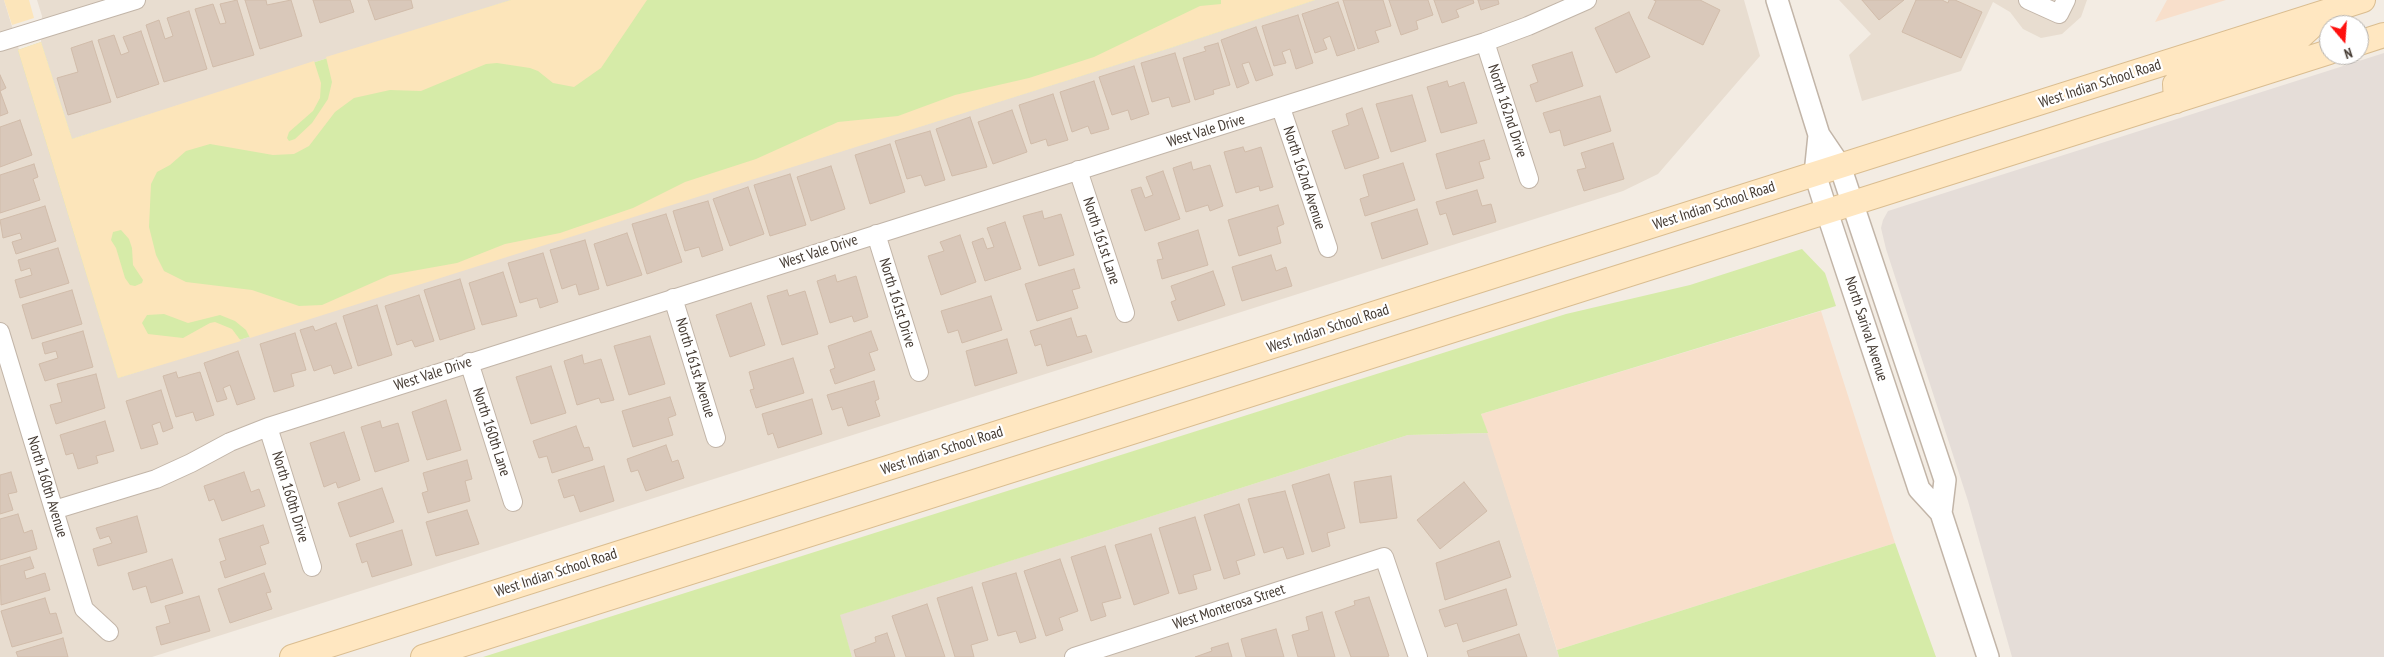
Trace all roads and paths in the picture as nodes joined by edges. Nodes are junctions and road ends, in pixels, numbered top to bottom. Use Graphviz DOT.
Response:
graph roads {
  1 [pos="136,0"];
  2 [pos="1587,0"];
  3 [pos="1777,0"];
  4 [pos="2028,0"];
  5 [pos="2363,0"];
  6 [pos="2062,7"];
  7 [pos="2328,12"];
  8 [pos="2384,35"];
  9 [pos="2369,40"];
  10 [pos="0,42"];
  11 [pos="1485,42"];
  12 [pos="2319,55"];
  13 [pos="2176,101"];
  14 [pos="1281,108"];
  15 [pos="1819,136"];
  16 [pos="1840,166"];
  17 [pos="1078,170"];
  18 [pos="1815,174"];
  19 [pos="1529,179"];
  20 [pos="1851,204"];
  21 [pos="1827,212"];
  22 [pos="876,234"];
  23 [pos="1328,248"];
  24 [pos="673,298"];
  25 [pos="1124,312"];
  26 [pos="0,332"];
  27 [pos="469,362"];
  28 [pos="919,372"];
  29 [pos="268,427"];
  30 [pos="716,438"];
  31 [pos="513,502"];
  32 [pos="54,510"];
  33 [pos="1941,513"];
  34 [pos="312,567"];
  35 [pos="109,632"];
  36 [pos="292,657"];
  37 [pos="423,657"];
  38 [pos="1074,657"];
  39 [pos="1418,657"];
  40 [pos="1988,657"];
  1 -- 10 [label="street"];
  2 -- 11 [label="street, West Vale Drive"];
  3 -- 15 [label="street, North Sarival Avenue"];
  4 -- 6 [label="street"];
  5 -- 7 [label="main road, West Indian School Road"];
  7 -- 13 [label="main road"];
  7 -- 16 [label="main road, West Indian School Road"];
  8 -- 9 [label="main road"];
  11 -- 14 [label="street, West Vale Drive"];
  11 -- 19 [label="street, North 162nd Drive"];
  12 -- 13 [label="main road"];
  13 -- 20 [label="main road"];
  14 -- 17 [label="street, West Vale Drive"];
  14 -- 23 [label="street, North 162nd Avenue"];
  15 -- 16 [label="street, North Sarival Avenue"];
  15 -- 18 [label="street, North Sarival Avenue"];
  16 -- 18 [label="main road, West Indian School Road"];
  16 -- 20 [label="street, North Sarival Avenue"];
  17 -- 22 [label="street, West Vale Drive"];
  17 -- 25 [label="street, North 161st Lane"];
  18 -- 21 [label="street, North Sarival Avenue"];
  18 -- 36 [label="main road, West Indian School Road"];
  20 -- 21 [label="main road"];
  20 -- 33 [label="street, North Sarival Avenue"];
  21 -- 33 [label="street, North Sarival Avenue"];
  21 -- 37 [label="main road"];
  22 -- 24 [label="street, West Vale Drive"];
  22 -- 28 [label="street, North 161st Drive"];
  24 -- 27 [label="street, West Vale Drive"];
  24 -- 30 [label="street, North 161st Avenue"];
  26 -- 32 [label="street, North 160th Avenue"];
  27 -- 29 [label="street, West Vale Drive"];
  27 -- 31 [label="street, North 160th Lane"];
  29 -- 32 [label="street, West Vale Drive"];
  29 -- 34 [label="street, North 160th Drive"];
  32 -- 35 [label="street, North 160th Avenue"];
  33 -- 40 [label="street, North Sarival Avenue"];
  38 -- 39 [label="street, West Monterosa Street"];
}
